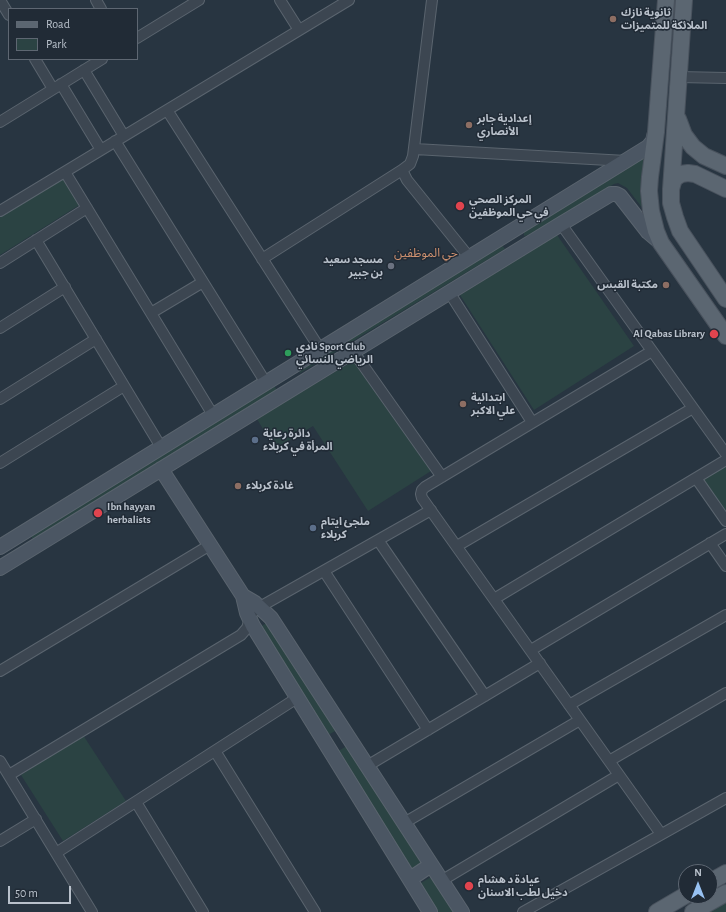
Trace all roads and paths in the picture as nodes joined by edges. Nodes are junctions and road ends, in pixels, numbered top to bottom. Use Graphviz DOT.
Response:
graph roads {
  1 [pos="0,0"];
  2 [pos="280,0"];
  3 [pos="432,0"];
  4 [pos="666,0"];
  5 [pos="684,0"];
  6 [pos="194,1"];
  7 [pos="344,1"];
  8 [pos="8,13"];
  9 [pos="299,30"];
  10 [pos="138,37"];
  11 [pos="36,60"];
  12 [pos="100,60"];
  13 [pos="84,70"];
  14 [pos="679,76"];
  15 [pos="726,78"];
  16 [pos="57,87"];
  17 [pos="167,110"];
  18 [pos="677,112"];
  19 [pos="0,122"];
  20 [pos="656,132"];
  21 [pos="120,138"];
  22 [pos="415,148"];
  23 [pos="101,150"];
  24 [pos="626,161"];
  25 [pos="726,166"];
  26 [pos="402,170"];
  27 [pos="65,172"];
  28 [pos="671,189"];
  29 [pos="726,189"];
  30 [pos="87,208"];
  31 [pos="0,211"];
  32 [pos="561,224"];
  33 [pos="520,226"];
  34 [pos="502,237"];
  35 [pos="36,240"];
  36 [pos="530,242"];
  37 [pos="660,243"];
  38 [pos="512,253"];
  39 [pos="469,257"];
  40 [pos="262,259"];
  41 [pos="0,263"];
  42 [pos="712,279"];
  43 [pos="203,282"];
  44 [pos="65,287"];
  45 [pos="692,288"];
  46 [pos="449,292"];
  47 [pos="724,296"];
  48 [pos="708,310"];
  49 [pos="151,313"];
  50 [pos="0,328"];
  51 [pos="726,336"];
  52 [pos="96,340"];
  53 [pos="320,350"];
  54 [pos="353,351"];
  55 [pos="652,351"];
  56 [pos="292,367"];
  57 [pos="268,381"];
  58 [pos="300,384"];
  59 [pos="124,386"];
  60 [pos="283,394"];
  61 [pos="1,396"];
  62 [pos="693,408"];
  63 [pos="213,415"];
  64 [pos="532,422"];
  65 [pos="161,447"];
  66 [pos="726,454"];
  67 [pos="726,460"];
  68 [pos="0,463"];
  69 [pos="161,469"];
  70 [pos="442,477"];
  71 [pos="696,478"];
  72 [pos="431,510"];
  73 [pos="726,521"];
  74 [pos="25,531"];
  75 [pos="726,534"];
  76 [pos="378,540"];
  77 [pos="710,543"];
  78 [pos="3,545"];
  79 [pos="210,545"];
  80 [pos="457,546"];
  81 [pos="34,547"];
  82 [pos="16,558"];
  83 [pos="726,566"];
  84 [pos="0,568"];
  85 [pos="324,571"];
  86 [pos="243,596"];
  87 [pos="494,599"];
  88 [pos="261,607"];
  89 [pos="726,615"];
  90 [pos="249,620"];
  91 [pos="531,650"];
  92 [pos="540,663"];
  93 [pos="0,671"];
  94 [pos="726,693"];
  95 [pos="486,696"];
  96 [pos="297,698"];
  97 [pos="569,704"];
  98 [pos="580,720"];
  99 [pos="428,730"];
  100 [pos="347,736"];
  101 [pos="328,748"];
  102 [pos="215,751"];
  103 [pos="0,761"];
  104 [pos="609,761"];
  105 [pos="367,766"];
  106 [pos="9,775"];
  107 [pos="619,775"];
  108 [pos="726,798"];
  109 [pos="136,802"];
  110 [pos="36,819"];
  111 [pos="404,823"];
  112 [pos="661,834"];
  113 [pos="0,841"];
  114 [pos="56,853"];
  115 [pos="431,865"];
  116 [pos="410,879"];
  117 [pos="442,881"];
  118 [pos="726,893"];
  119 [pos="678,900"];
  120 [pos="92,912"];
  121 [pos="203,912"];
  122 [pos="315,912"];
  123 [pos="430,912"];
  124 [pos="462,912"];
  125 [pos="523,912"];
  126 [pos="657,912"];
  127 [pos="693,912"];
  1 -- 8 [label="street"];
  2 -- 9 [label="street"];
  3 -- 22 [label="street"];
  4 -- 20 [label="main road"];
  5 -- 14 [label="main road"];
  6 -- 10 [label="street"];
  7 -- 9 [label="street"];
  9 -- 17 [label="street"];
  11 -- 16 [label="street"];
  12 -- 13 [label="street"];
  13 -- 16 [label="street"];
  13 -- 21 [label="street"];
  14 -- 15 [label="street"];
  14 -- 18 [label="main road"];
  16 -- 19 [label="street"];
  16 -- 23 [label="street"];
  17 -- 21 [label="street"];
  17 -- 40 [label="street"];
  18 -- 25 [label="main road"];
  18 -- 28 [label="main road"];
  20 -- 24 [label="main road"];
  20 -- 37 [label="main road"];
  21 -- 23 [label="street"];
  21 -- 43 [label="street"];
  22 -- 24 [label="street"];
  22 -- 26 [label="street"];
  23 -- 27 [label="street"];
  24 -- 33 [label="main road"];
  26 -- 39 [label="street"];
  26 -- 40 [label="street"];
  27 -- 30 [label="street"];
  27 -- 31 [label="street"];
  28 -- 29 [label="main road"];
  28 -- 42 [label="main road"];
  30 -- 35 [label="street"];
  30 -- 49 [label="street"];
  32 -- 36 [label="main road"];
  32 -- 37 [label="main road"];
  32 -- 55 [label="street"];
  33 -- 34 [label="main road"];
  33 -- 36 [label="main road"];
  34 -- 38 [label="main road"];
  34 -- 39 [label="main road"];
  35 -- 41 [label="street"];
  35 -- 44 [label="street"];
  36 -- 38 [label="main road"];
  37 -- 45 [label="main road"];
  38 -- 46 [label="main road"];
  39 -- 53 [label="main road"];
  40 -- 53 [label="street"];
  42 -- 45 [label="main road"];
  42 -- 47 [label="main road"];
  43 -- 49 [label="street"];
  43 -- 57 [label="street"];
  44 -- 50 [label="street"];
  44 -- 52 [label="street"];
  45 -- 48 [label="main road"];
  46 -- 54 [label="main road"];
  46 -- 64 [label="street"];
  47 -- 48 [label="main road"];
  48 -- 51 [label="main road"];
  49 -- 63 [label="street"];
  52 -- 59 [label="street"];
  52 -- 61 [label="street"];
  53 -- 56 [label="main road"];
  54 -- 58 [label="main road"];
  54 -- 70 [label="street"];
  55 -- 62 [label="street"];
  55 -- 64 [label="street"];
  56 -- 57 [label="main road"];
  56 -- 58 [label="main road"];
  57 -- 60 [label="main road"];
  57 -- 63 [label="main road"];
  58 -- 60 [label="main road"];
  59 -- 65 [label="street"];
  59 -- 68 [label="street"];
  60 -- 69 [label="main road"];
  62 -- 66 [label="street"];
  62 -- 80 [label="street"];
  63 -- 65 [label="main road"];
  64 -- 70 [label="street"];
  65 -- 74 [label="main road"];
  67 -- 71 [label="street"];
  69 -- 79 [label="main road"];
  69 -- 81 [label="main road"];
  70 -- 72 [label="street"];
  71 -- 73 [label="street"];
  71 -- 87 [label="street"];
  72 -- 76 [label="street"];
  72 -- 80 [label="street"];
  74 -- 78 [label="main road"];
  74 -- 81 [label="main road"];
  75 -- 77 [label="street"];
  76 -- 85 [label="street"];
  76 -- 95 [label="street"];
  77 -- 83 [label="street"];
  77 -- 91 [label="street"];
  78 -- 82 [label="main road"];
  79 -- 86 [label="main road"];
  79 -- 93 [label="street"];
  80 -- 87 [label="street"];
  81 -- 82 [label="main road"];
  82 -- 84 [label="main road"];
  85 -- 88 [label="street"];
  85 -- 99 [label="street"];
  86 -- 88 [label="main road"];
  86 -- 90 [label="main road"];
  87 -- 91 [label="street"];
  88 -- 90 [label="street"];
  88 -- 100 [label="main road"];
  89 -- 97 [label="street"];
  90 -- 96 [label="main road"];
  90 -- 106 [label="street"];
  91 -- 92 [label="street"];
  92 -- 95 [label="street"];
  92 -- 97 [label="street"];
  94 -- 104 [label="street"];
  95 -- 99 [label="street"];
  96 -- 101 [label="main road"];
  96 -- 102 [label="street"];
  97 -- 98 [label="street"];
  98 -- 104 [label="street"];
  98 -- 111 [label="street"];
  99 -- 105 [label="street"];
  100 -- 101 [label="main road"];
  100 -- 105 [label="main road"];
  101 -- 116 [label="main road"];
  102 -- 109 [label="street"];
  102 -- 122 [label="street"];
  103 -- 106 [label="street"];
  104 -- 107 [label="street"];
  105 -- 111 [label="main road"];
  106 -- 110 [label="street"];
  107 -- 112 [label="street"];
  107 -- 117 [label="street"];
  108 -- 112 [label="street"];
  109 -- 114 [label="street"];
  109 -- 121 [label="street"];
  110 -- 113 [label="street"];
  110 -- 114 [label="street"];
  111 -- 115 [label="main road"];
  112 -- 125 [label="street"];
  114 -- 120 [label="street"];
  115 -- 116 [label="main road"];
  115 -- 117 [label="main road"];
  116 -- 123 [label="main road"];
  117 -- 124 [label="main road"];
  118 -- 127 [label="main road"];
  119 -- 126 [label="main road"];
}
